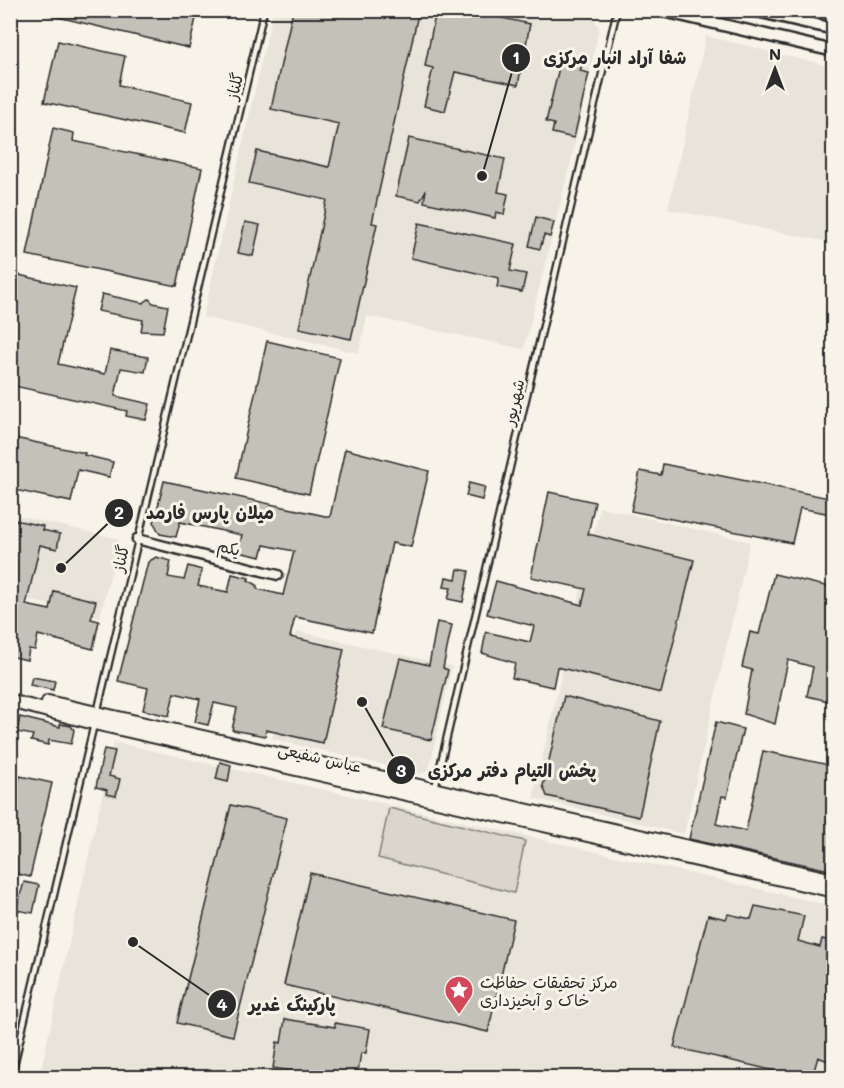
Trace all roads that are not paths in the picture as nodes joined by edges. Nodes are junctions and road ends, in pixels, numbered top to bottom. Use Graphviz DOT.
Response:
graph roads {
  1 [pos="264,10"];
  2 [pos="617,10"];
  3 [pos="659,10"];
  4 [pos="753,10"];
  5 [pos="834,29"];
  6 [pos="834,51"];
  7 [pos="137,539"];
  8 [pos="279,575"];
  9 [pos="10,693"];
  10 [pos="10,701"];
  11 [pos="95,718"];
  12 [pos="434,794"];
  13 [pos="834,880"];
  14 [pos="834,891"];
  15 [pos="11,1077"];
  1 -- 7 [label="lane, گلناز"];
  2 -- 12 [label="lane, شهریور"];
  3 -- 6 [label="street"];
  4 -- 5 [label="street"];
  7 -- 8 [label="street, یکم"];
  7 -- 11 [label="lane, گلناز"];
  9 -- 11 [label="main road, عباس شفیعی"];
  10 -- 11 [label="main road, عباس شفیعی"];
  11 -- 12 [label="main road, عباس شفیعی"];
  11 -- 15 [label="lane, گلناز"];
  12 -- 13 [label="main road, عباس شفیعی"];
  12 -- 14 [label="main road, عباس شفیعی"];
}
